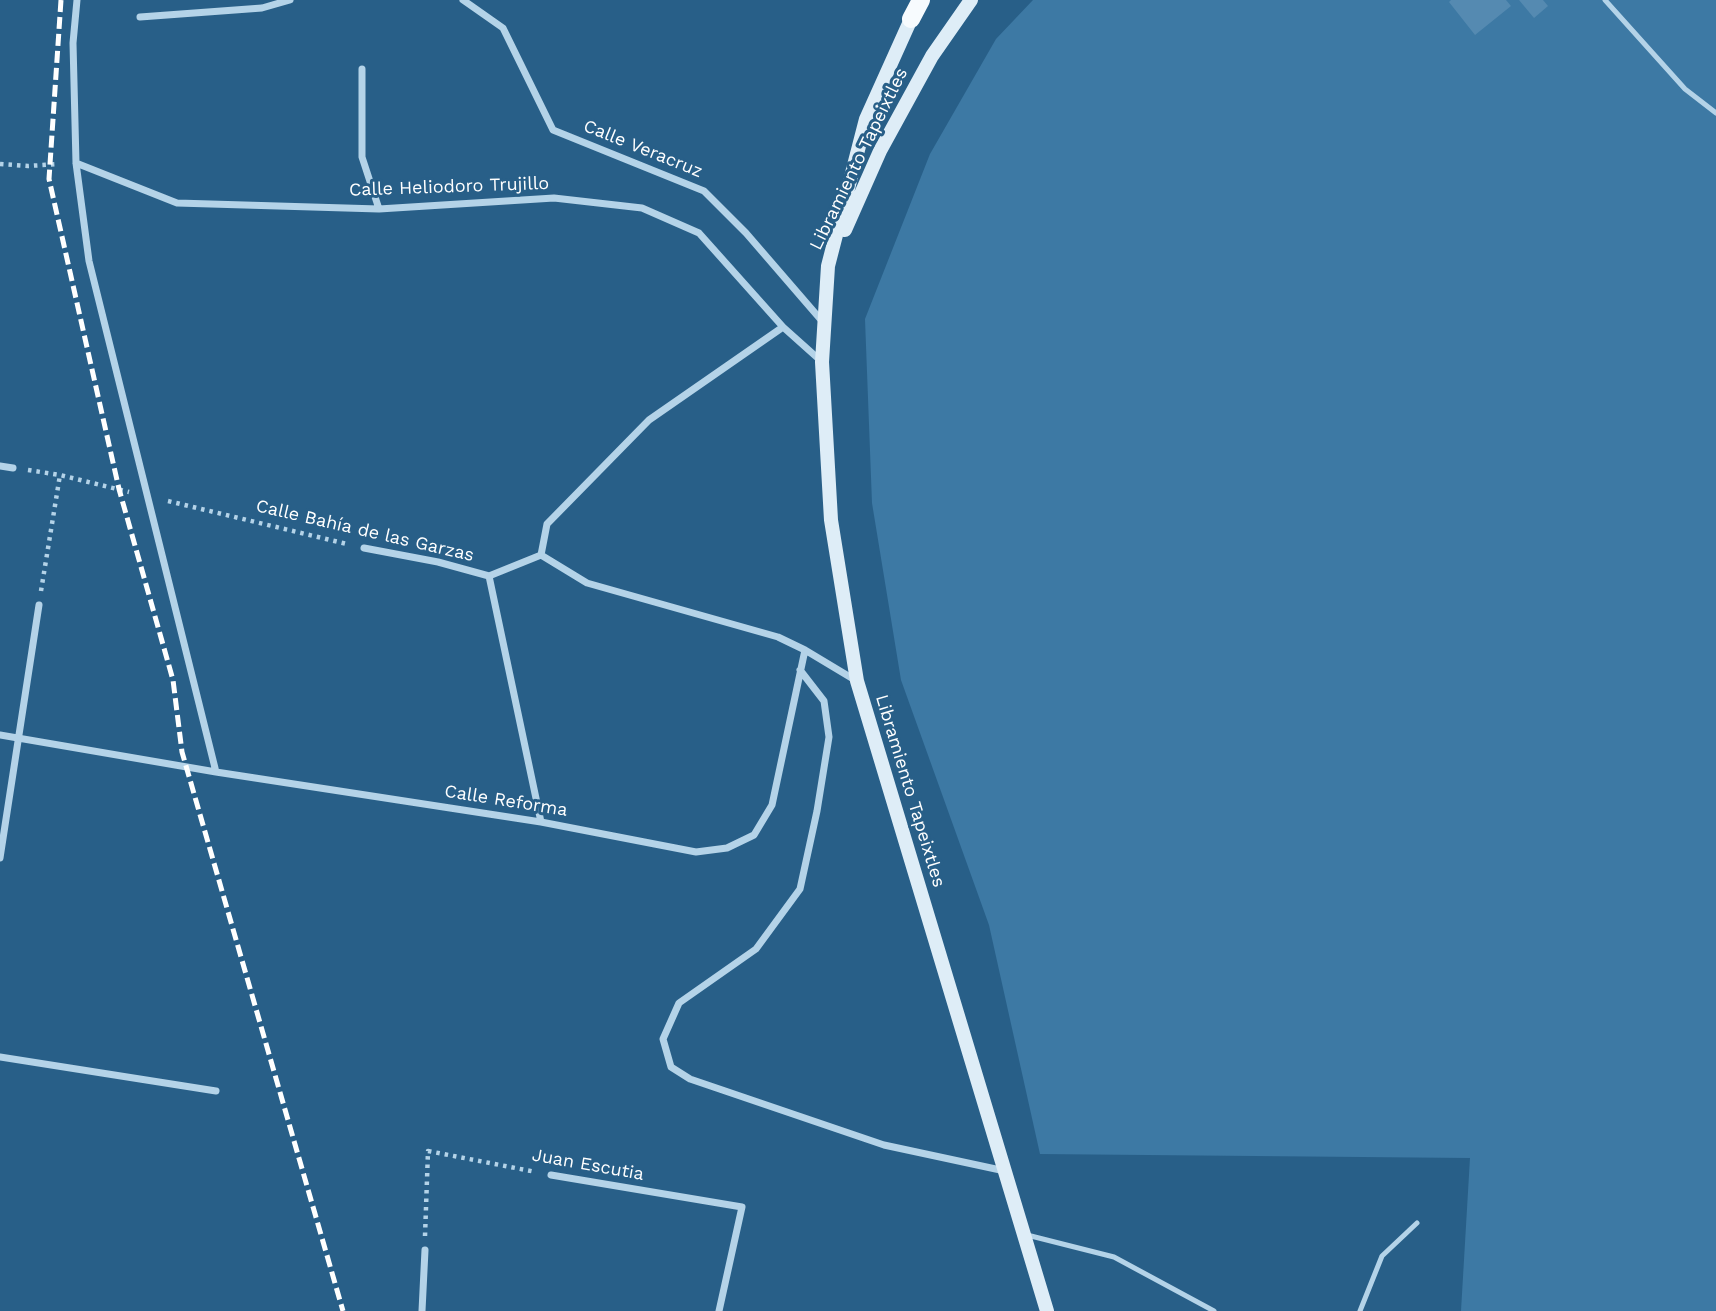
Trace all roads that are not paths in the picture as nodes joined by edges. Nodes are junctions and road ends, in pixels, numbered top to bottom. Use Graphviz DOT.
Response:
graph roads {
  1 [pos="76,0"];
  2 [pos="290,0"];
  3 [pos="463,0"];
  4 [pos="923,0"];
  5 [pos="971,0"];
  6 [pos="1605,0"];
  7 [pos="140,17"];
  8 [pos="911,19"];
  9 [pos="362,69"];
  10 [pos="1716,113"];
  11 [pos="76,163"];
  12 [pos="379,209"];
  13 [pos="828,266"];
  14 [pos="825,324"];
  15 [pos="783,327"];
  16 [pos="822,362"];
  17 [pos="0,466"];
  18 [pos="13,468"];
  19 [pos="364,548"];
  20 [pos="541,555"];
  21 [pos="489,576"];
  22 [pos="39,605"];
  23 [pos="805,650"];
  24 [pos="800,670"];
  25 [pos="857,681"];
  26 [pos="0,735"];
  27 [pos="18,738"];
  28 [pos="216,772"];
  29 [pos="541,822"];
  30 [pos="0,858"];
  31 [pos="0,1057"];
  32 [pos="216,1091"];
  33 [pos="1006,1171"];
  34 [pos="551,1175"];
  35 [pos="1417,1223"];
  36 [pos="1025,1235"];
  37 [pos="425,1250"];
  38 [pos="422,1311"];
  39 [pos="719,1311"];
  40 [pos="1047,1311"];
  41 [pos="1214,1311"];
  42 [pos="1360,1311"];
  1 -- 11 [label="street"];
  2 -- 7 [label="street"];
  3 -- 14 [label="street, Calle Veracruz"];
  4 -- 8 [label="main road"];
  5 -- 13 [label="main road, Libramiento Tapeixtles"];
  6 -- 10 [label="lane"];
  8 -- 13 [label="main road, Libramiento Tapeixtles"];
  9 -- 12 [label="street"];
  11 -- 12 [label="street, Calle Heliodoro Trujillo"];
  11 -- 28 [label="street"];
  12 -- 15 [label="street, Calle Heliodoro Trujillo"];
  13 -- 14 [label="main road, Libramiento Tapeixtles"];
  14 -- 16 [label="main road, Libramiento Tapeixtles"];
  15 -- 16 [label="street"];
  15 -- 20 [label="street"];
  16 -- 25 [label="main road, Libramiento Tapeixtles"];
  17 -- 18 [label="street"];
  19 -- 21 [label="street, Calle Bahía de las Garzas"];
  20 -- 21 [label="street, Calle Bahía de las Garzas"];
  20 -- 23 [label="street"];
  21 -- 29 [label="street"];
  22 -- 27 [label="street"];
  23 -- 24 [label="street, Calle Reforma"];
  23 -- 25 [label="street"];
  24 -- 29 [label="street, Calle Reforma"];
  24 -- 33 [label="street"];
  25 -- 33 [label="main road, Libramiento Tapeixtles"];
  26 -- 27 [label="street, Calle Reforma"];
  27 -- 28 [label="street, Calle Reforma"];
  27 -- 30 [label="street"];
  28 -- 29 [label="street, Calle Reforma"];
  31 -- 32 [label="street"];
  33 -- 36 [label="main road, Libramiento Tapeixtles"];
  34 -- 39 [label="street, Juan Escutia"];
  35 -- 42 [label="lane"];
  36 -- 40 [label="main road, Libramiento Tapeixtles"];
  36 -- 41 [label="lane"];
  37 -- 38 [label="street"];
}
